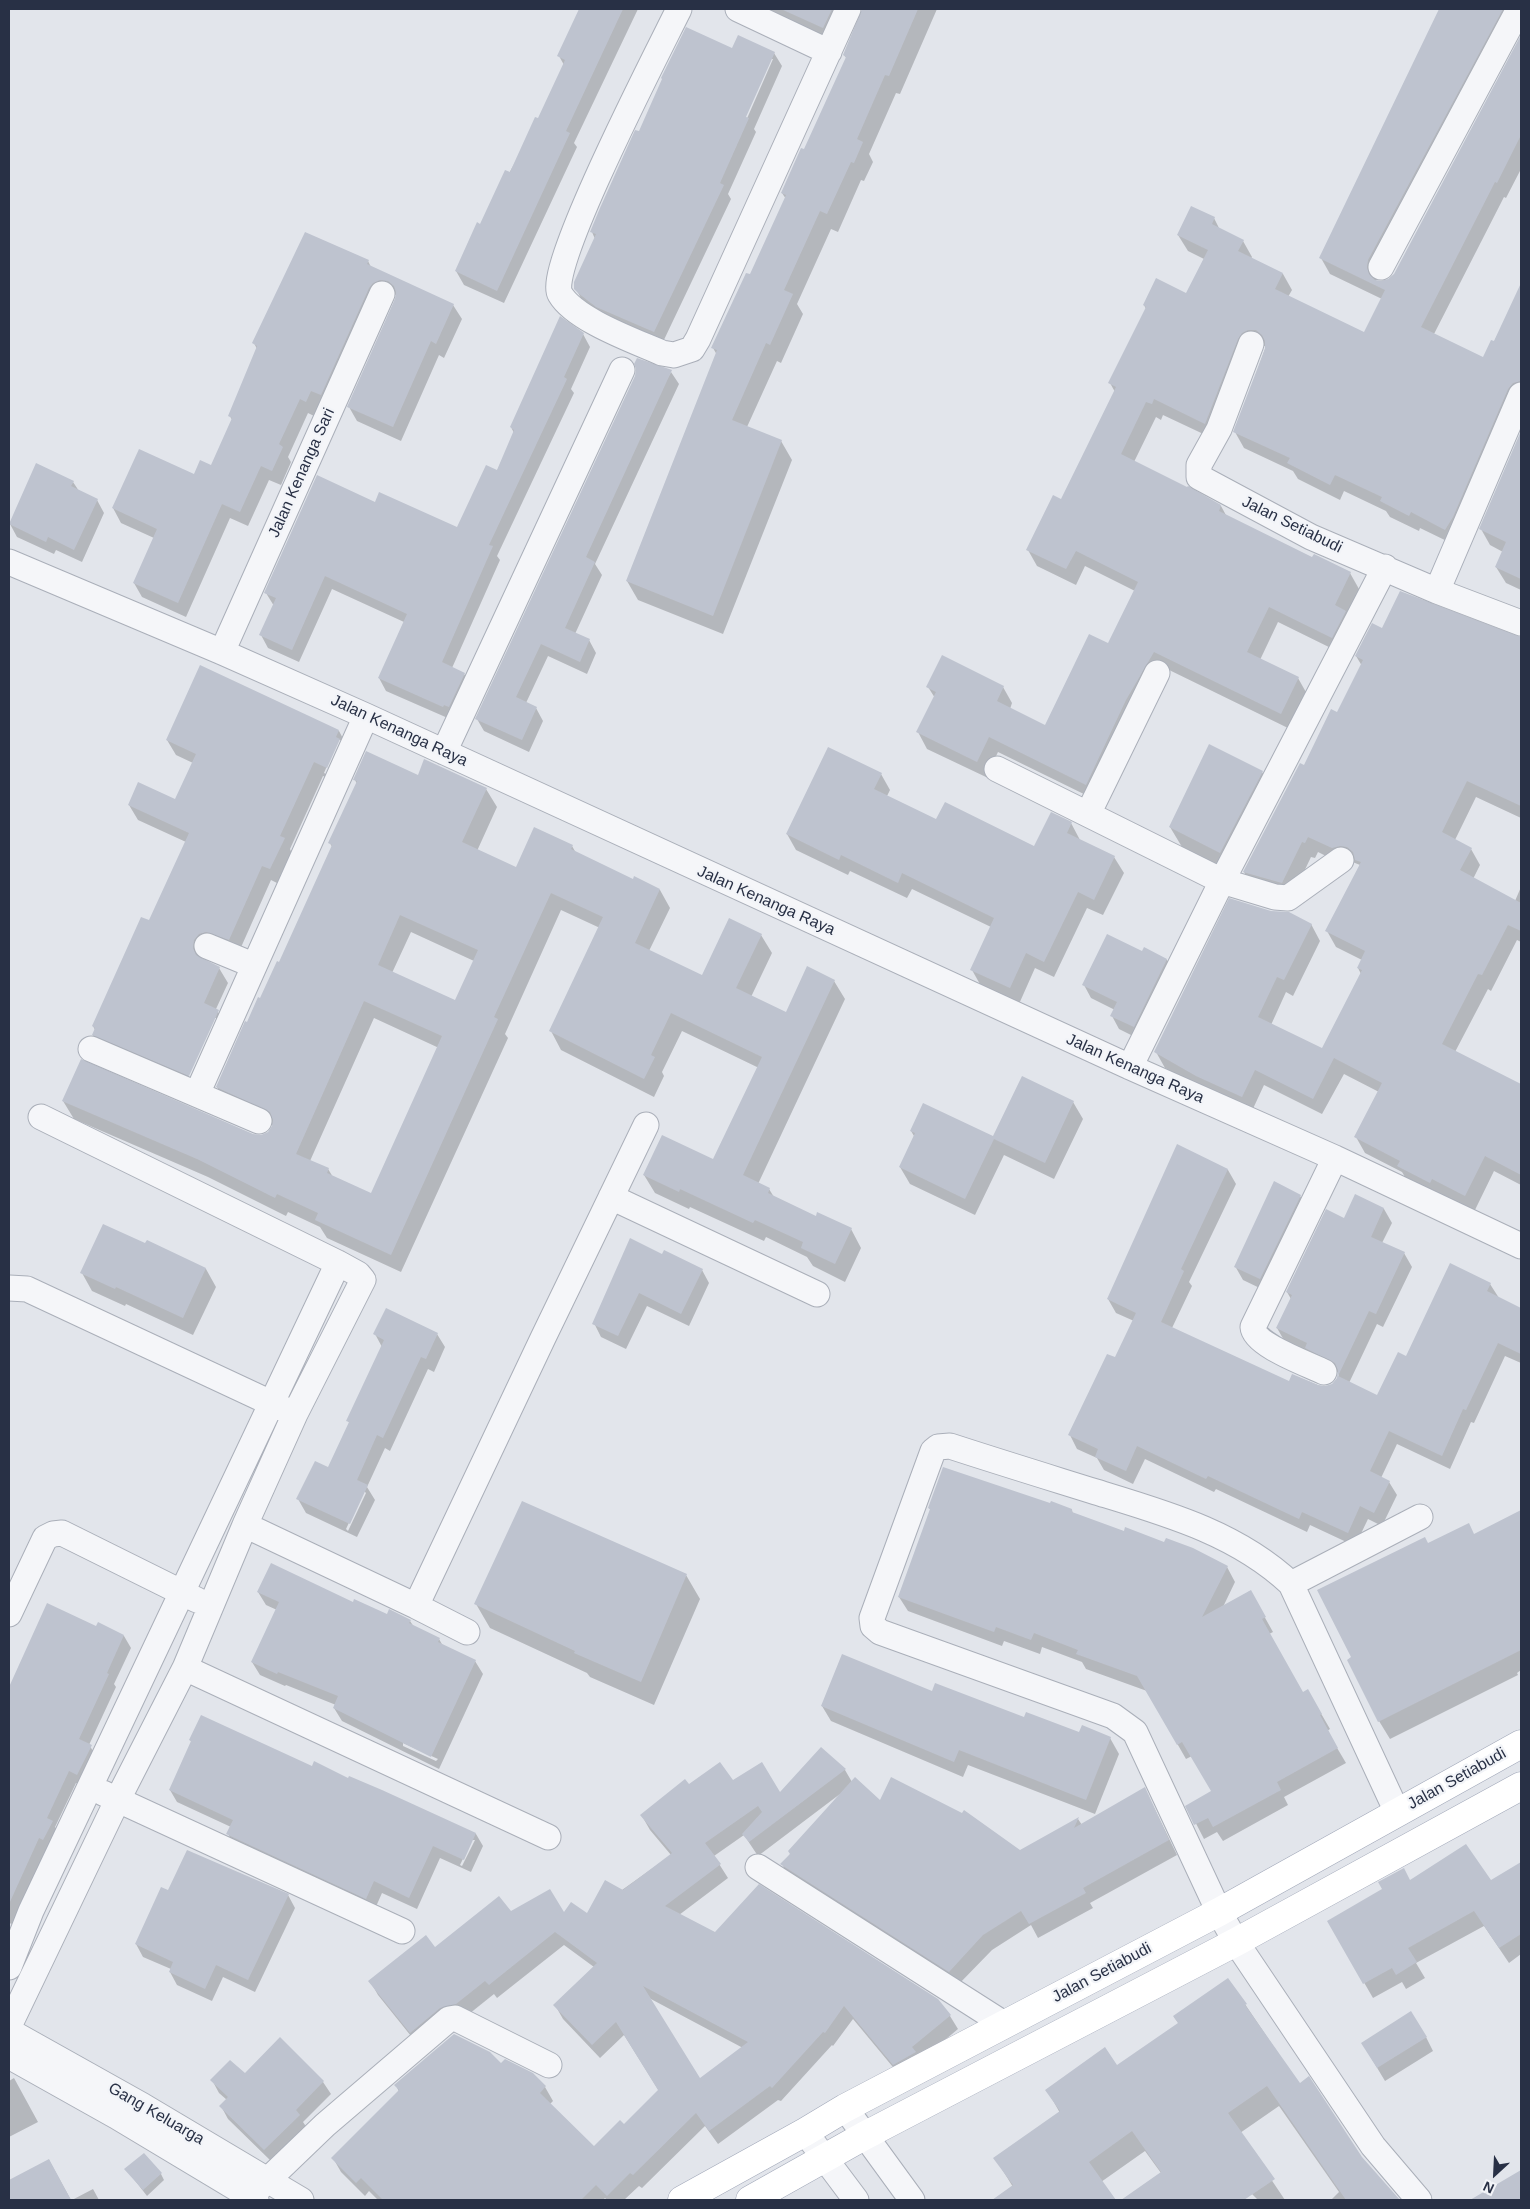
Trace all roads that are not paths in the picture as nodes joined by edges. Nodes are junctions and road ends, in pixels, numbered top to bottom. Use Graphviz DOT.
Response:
graph roads {
  1 [pos="679,9"];
  2 [pos="738,9"];
  3 [pos="848,9"];
  4 [pos="1519,9"];
  5 [pos="829,52"];
  6 [pos="1381,267"];
  7 [pos="382,294"];
  8 [pos="1251,344"];
  9 [pos="622,370"];
  10 [pos="1521,395"];
  11 [pos="9,562"];
  12 [pos="1385,567"];
  13 [pos="1437,591"];
  14 [pos="1521,623"];
  15 [pos="222,652"];
  16 [pos="1157,673"];
  17 [pos="366,716"];
  18 [pos="444,752"];
  19 [pos="997,769"];
  20 [pos="1088,814"];
  21 [pos="1341,860"];
  22 [pos="1222,881"];
  23 [pos="207,946"];
  24 [pos="254,965"];
  25 [pos="91,1049"];
  26 [pos="1130,1067"];
  27 [pos="197,1094"];
  28 [pos="41,1117"];
  29 [pos="259,1121"];
  30 [pos="646,1125"];
  31 [pos="1335,1158"];
  32 [pos="612,1197"];
  33 [pos="1521,1246"];
  34 [pos="338,1263"];
  35 [pos="9,1288"];
  36 [pos="817,1294"];
  37 [pos="1324,1372"];
  38 [pos="271,1402"];
  39 [pos="295,1414"];
  40 [pos="1420,1517"];
  41 [pos="245,1525"];
  42 [pos="1291,1584"];
  43 [pos="182,1592"];
  44 [pos="416,1606"];
  45 [pos="210,1607"];
  46 [pos="9,1614"];
  47 [pos="467,1632"];
  48 [pos="185,1668"];
  49 [pos="1521,1744"];
  50 [pos="1521,1786"];
  51 [pos="89,1787"];
  52 [pos="118,1799"];
  53 [pos="1397,1812"];
  54 [pos="548,1837"];
  55 [pos="758,1867"];
  56 [pos="1219,1912"];
  57 [pos="402,1931"];
  58 [pos="1236,1942"];
  59 [pos="9,1967"];
  60 [pos="1004,2024"];
  61 [pos="9,2026"];
  62 [pos="9,2031"];
  63 [pos="9,2056"];
  64 [pos="549,2065"];
  65 [pos="845,2108"];
  66 [pos="805,2132"];
  67 [pos="864,2136"];
  68 [pos="826,2159"];
  69 [pos="258,2193"];
  70 [pos="301,2200"];
  71 [pos="682,2200"];
  72 [pos="750,2200"];
  73 [pos="856,2200"];
  74 [pos="912,2200"];
  75 [pos="1419,2200"];
  1 -- 5 [label="street"];
  2 -- 5 [label="street"];
  3 -- 5 [label="street"];
  4 -- 6 [label="street"];
  7 -- 15 [label="street, Jalan Kenanga Sari"];
  8 -- 12 [label="street, Jalan Setiabudi"];
  9 -- 18 [label="street"];
  10 -- 13 [label="street"];
  11 -- 15 [label="street, Jalan Kenanga Raya"];
  12 -- 13 [label="street, Jalan Setiabudi"];
  12 -- 22 [label="street"];
  13 -- 14 [label="street, Jalan Setiabudi"];
  15 -- 17 [label="street, Jalan Kenanga Raya"];
  16 -- 20 [label="street"];
  17 -- 18 [label="street, Jalan Kenanga Raya"];
  17 -- 24 [label="street"];
  18 -- 26 [label="street, Jalan Kenanga Raya"];
  19 -- 20 [label="street"];
  20 -- 22 [label="street"];
  21 -- 22 [label="street"];
  22 -- 26 [label="street"];
  23 -- 24 [label="street"];
  24 -- 27 [label="street"];
  25 -- 27 [label="street"];
  26 -- 31 [label="street, Jalan Kenanga Raya"];
  27 -- 29 [label="street"];
  28 -- 34 [label="street"];
  30 -- 32 [label="street"];
  31 -- 33 [label="street, Jalan Kenanga Raya"];
  31 -- 37 [label="street"];
  32 -- 36 [label="street"];
  32 -- 44 [label="street"];
  34 -- 38 [label="street"];
  34 -- 39 [label="street"];
  35 -- 38 [label="street"];
  38 -- 39 [label="street"];
  38 -- 43 [label="street"];
  39 -- 41 [label="street"];
  40 -- 42 [label="street"];
  41 -- 44 [label="street"];
  41 -- 45 [label="street"];
  42 -- 53 [label="street"];
  42 -- 56 [label="street"];
  43 -- 45 [label="street"];
  43 -- 46 [label="street"];
  43 -- 51 [label="street"];
  44 -- 47 [label="street"];
  45 -- 48 [label="street"];
  48 -- 52 [label="street"];
  48 -- 54 [label="street"];
  49 -- 53 [label="main road, Jalan Setiabudi"];
  50 -- 58 [label="main road, Jalan Setiabudi"];
  51 -- 52 [label="street"];
  51 -- 59 [label="street"];
  52 -- 57 [label="street"];
  52 -- 61 [label="street"];
  53 -- 56 [label="main road, Jalan Setiabudi"];
  55 -- 60 [label="street"];
  56 -- 58 [label="street"];
  56 -- 60 [label="main road, Jalan Setiabudi"];
  58 -- 67 [label="main road, Jalan Setiabudi"];
  58 -- 75 [label="street"];
  60 -- 65 [label="main road, Jalan Setiabudi"];
  62 -- 69 [label="street, Gang Keluarga"];
  63 -- 69 [label="street, Gang Keluarga"];
  64 -- 69 [label="street"];
  65 -- 66 [label="main road, Jalan Setiabudi"];
  65 -- 67 [label="street"];
  66 -- 68 [label="street"];
  66 -- 71 [label="main road, Jalan Setiabudi"];
  67 -- 68 [label="main road, Jalan Setiabudi"];
  67 -- 74 [label="street"];
  68 -- 72 [label="main road, Jalan Setiabudi"];
  68 -- 73 [label="street"];
  69 -- 70 [label="street, Gang Keluarga"];
}
